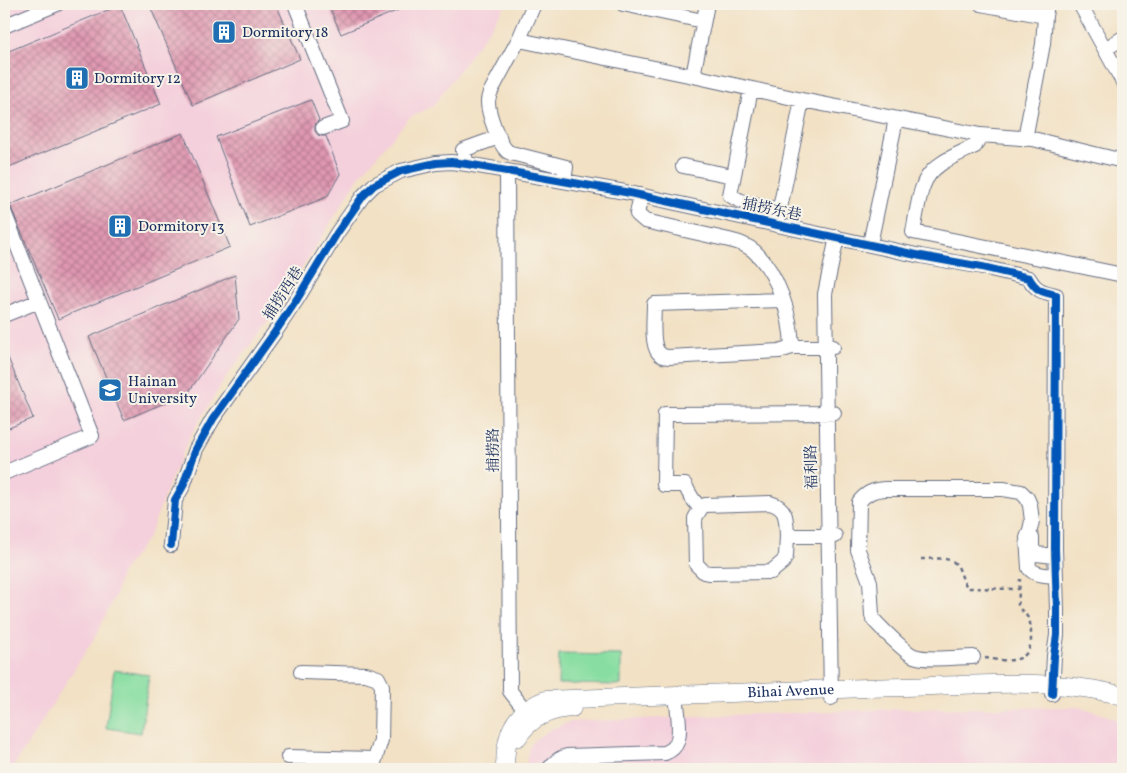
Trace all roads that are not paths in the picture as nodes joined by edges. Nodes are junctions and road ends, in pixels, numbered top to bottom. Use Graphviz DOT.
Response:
graph roads {
  1 [pos="38,4"];
  2 [pos="57,4"];
  3 [pos="290,4"];
  4 [pos="295,4"];
  5 [pos="534,4"];
  6 [pos="623,4"];
  7 [pos="707,4"];
  8 [pos="981,4"];
  9 [pos="1080,4"];
  10 [pos="1046,10"];
  11 [pos="4,18"];
  12 [pos="703,21"];
  13 [pos="4,26"];
  14 [pos="1123,38"];
  15 [pos="519,40"];
  16 [pos="1105,48"];
  17 [pos="693,76"];
  18 [pos="1123,82"];
  19 [pos="751,89"];
  20 [pos="802,100"];
  21 [pos="896,119"];
  22 [pos="340,122"];
  23 [pos="323,128"];
  24 [pos="980,135"];
  25 [pos="499,137"];
  26 [pos="1025,139"];
  27 [pos="1123,161"];
  28 [pos="467,164"];
  29 [pos="683,166"];
  30 [pos="507,172"];
  31 [pos="733,176"];
  32 [pos="564,181"];
  33 [pos="641,195"];
  34 [pos="780,210"];
  35 [pos="4,212"];
  36 [pos="777,224"];
  37 [pos="917,233"];
  38 [pos="6,234"];
  39 [pos="841,238"];
  40 [pos="870,244"];
  41 [pos="913,254"];
  42 [pos="1123,275"];
  43 [pos="783,300"];
  44 [pos="34,302"];
  45 [pos="4,315"];
  46 [pos="792,347"];
  47 [pos="830,347"];
  48 [pos="830,413"];
  49 [pos="86,434"];
  50 [pos="4,466"];
  51 [pos="4,473"];
  52 [pos="701,508"];
  53 [pos="1030,530"];
  54 [pos="787,536"];
  55 [pos="832,536"];
  56 [pos="171,545"];
  57 [pos="1055,556"];
  58 [pos="1056,576"];
  59 [pos="973,656"];
  60 [pos="301,672"];
  61 [pos="1052,689"];
  62 [pos="834,694"];
  63 [pos="1123,696"];
  64 [pos="677,704"];
  65 [pos="1123,707"];
  66 [pos="529,716"];
  67 [pos="288,757"];
  68 [pos="373,764"];
  69 [pos="505,769"];
  70 [pos="514,769"];
  71 [pos="549,769"];
  1 -- 11 [label="street"];
  2 -- 13 [label="street"];
  3 -- 22 [label="street"];
  4 -- 22 [label="street"];
  5 -- 15 [label="street"];
  6 -- 12 [label="street"];
  7 -- 12 [label="street"];
  8 -- 10 [label="street"];
  9 -- 16 [label="street"];
  10 -- 26 [label="street"];
  12 -- 17 [label="street"];
  14 -- 16 [label="street"];
  15 -- 17 [label="street"];
  15 -- 25 [label="street"];
  16 -- 18 [label="street"];
  17 -- 19 [label="street"];
  19 -- 20 [label="street"];
  19 -- 31 [label="street"];
  20 -- 21 [label="street"];
  20 -- 34 [label="street"];
  21 -- 24 [label="street"];
  21 -- 40 [label="street"];
  22 -- 23 [label="street"];
  24 -- 26 [label="street"];
  24 -- 37 [label="street"];
  25 -- 28 [label="street"];
  25 -- 32 [label="street"];
  26 -- 27 [label="street"];
  28 -- 30 [label="street, 捕捞西巷"];
  28 -- 56 [label="street, 捕捞西巷"];
  29 -- 31 [label="street"];
  30 -- 32 [label="street, 捕捞东巷"];
  30 -- 66 [label="street, 捕捞路"];
  31 -- 34 [label="street"];
  32 -- 33 [label="street, 捕捞东巷"];
  33 -- 36 [label="street, 捕捞东巷"];
  33 -- 43 [label="street"];
  34 -- 36 [label="street"];
  35 -- 38 [label="street"];
  36 -- 39 [label="street, 捕捞东巷"];
  37 -- 41 [label="street"];
  37 -- 42 [label="street"];
  38 -- 44 [label="street"];
  39 -- 40 [label="street, 捕捞东巷"];
  39 -- 47 [label="street, 福利路"];
  40 -- 41 [label="street, 捕捞东巷"];
  41 -- 57 [label="street, 捕捞东巷"];
  43 -- 46 [label="street"];
  43 -- 46 [label="street"];
  44 -- 45 [label="street"];
  44 -- 49 [label="street"];
  46 -- 47 [label="street"];
  47 -- 48 [label="street, 福利路"];
  48 -- 52 [label="street"];
  48 -- 55 [label="street, 福利路"];
  49 -- 50 [label="street"];
  49 -- 51 [label="street"];
  52 -- 54 [label="street"];
  52 -- 54 [label="street"];
  53 -- 57 [label="street"];
  53 -- 58 [label="street"];
  53 -- 59 [label="street"];
  54 -- 55 [label="street"];
  55 -- 62 [label="street, 福利路"];
  57 -- 58 [label="street"];
  58 -- 61 [label="street"];
  60 -- 68 [label="street"];
  61 -- 62 [label="main road, Bihai Avenue"];
  61 -- 63 [label="main road, Bihai Avenue"];
  61 -- 65 [label="main road, Bihai Avenue"];
  62 -- 64 [label="main road, Bihai Avenue"];
  62 -- 66 [label="main road, Bihai Avenue"];
  64 -- 66 [label="main road, Bihai Avenue"];
  64 -- 71 [label="street"];
  66 -- 69 [label="main road, Bihai Avenue"];
  66 -- 70 [label="main road, Bihai Avenue"];
  67 -- 68 [label="street"];
}
